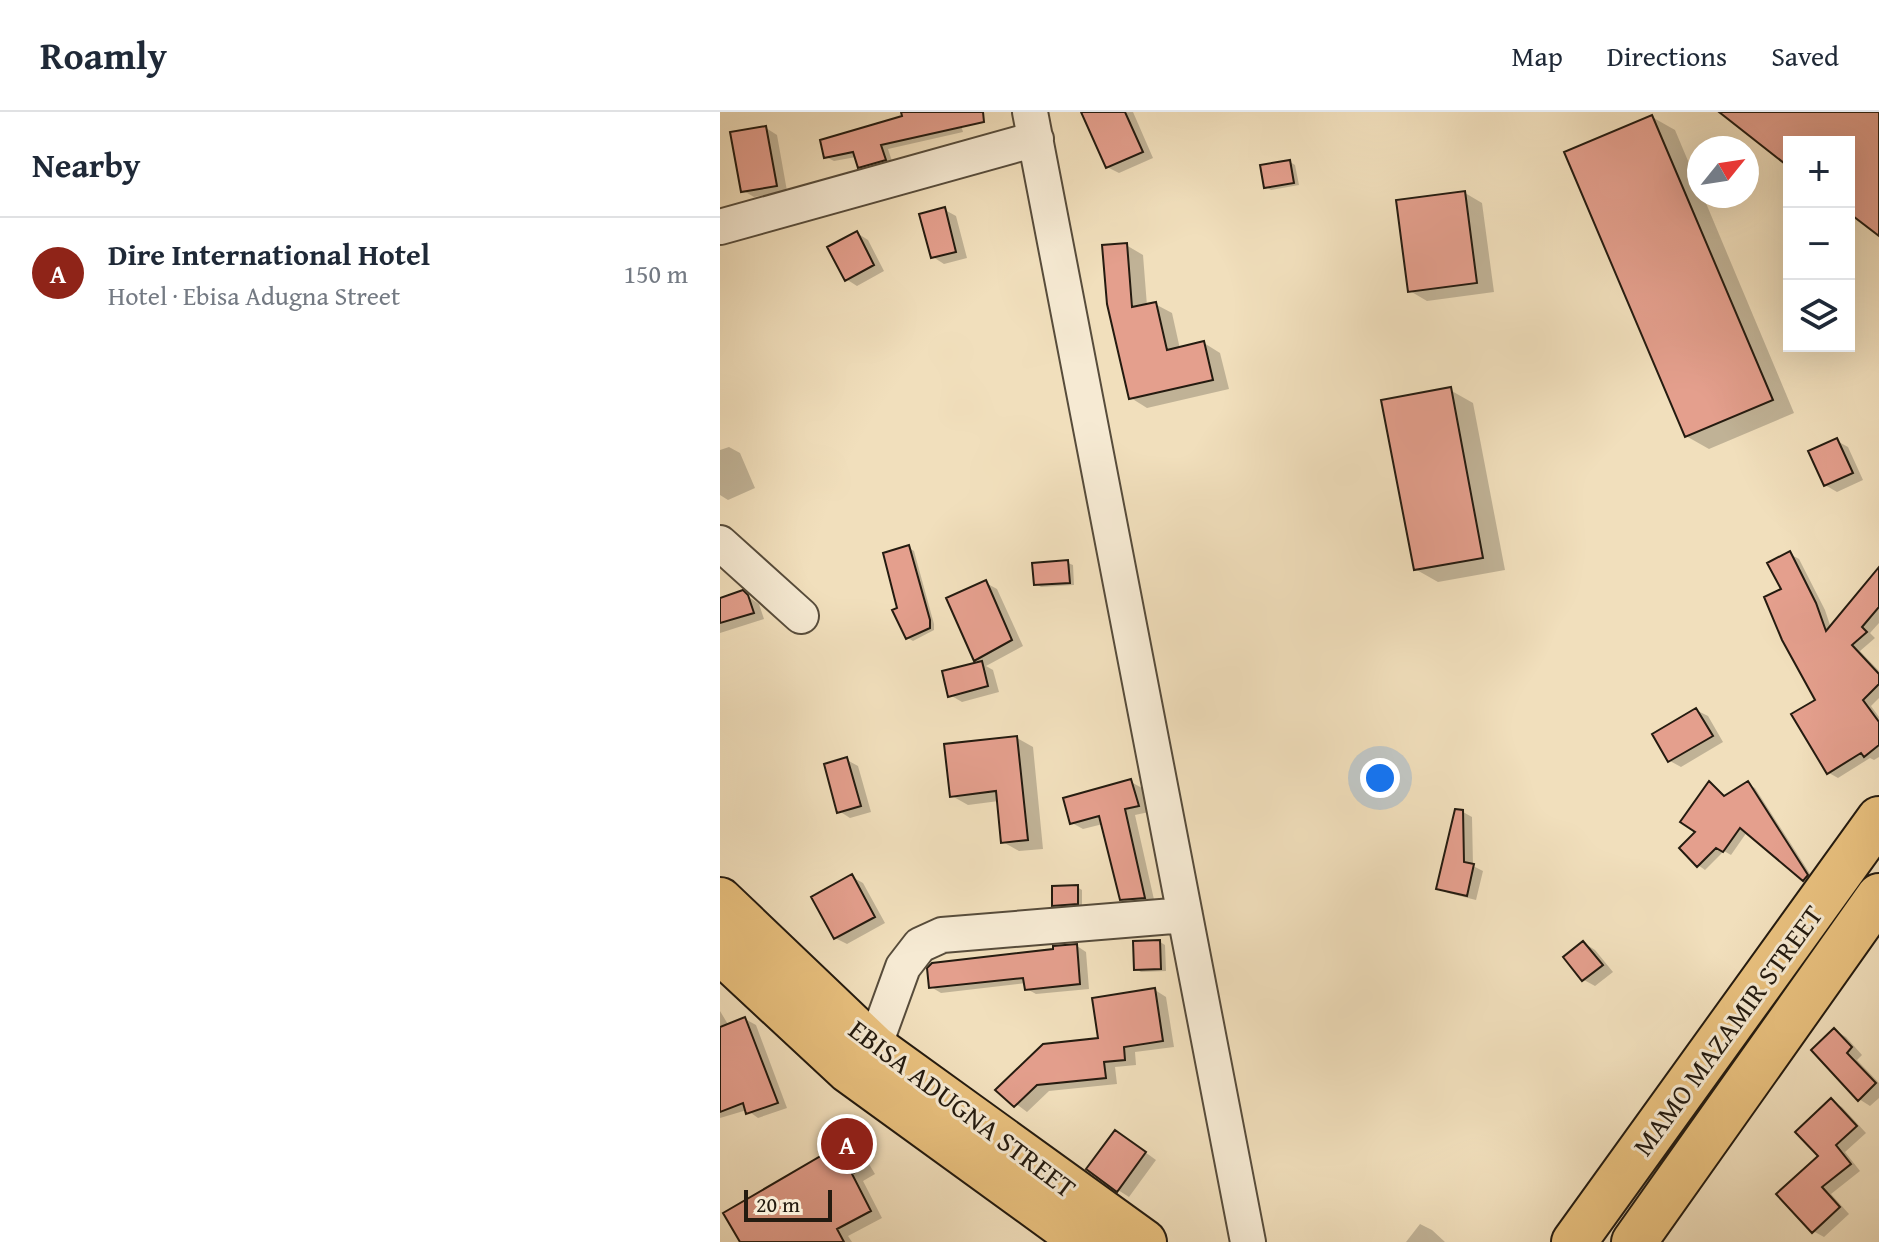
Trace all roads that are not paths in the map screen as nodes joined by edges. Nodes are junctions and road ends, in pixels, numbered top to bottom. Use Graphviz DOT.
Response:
graph roads {
  1 [pos="1033,126"];
  2 [pos="720,227"];
  3 [pos="720,543"];
  4 [pos="801,616"];
  5 [pos="1879,819"];
  6 [pos="1879,896"];
  7 [pos="720,900"];
  8 [pos="1185,915"];
  9 [pos="720,951"];
  10 [pos="874,1047"];
  11 [pos="1085,1242"];
  12 [pos="1144,1242"];
  13 [pos="1248,1242"];
  14 [pos="1574,1242"];
  15 [pos="1634,1242"];
  1 -- 2 [label="street"];
  1 -- 8 [label="street"];
  3 -- 4 [label="street"];
  5 -- 14 [label="main road, MAMO MAZAMIR STREET"];
  6 -- 15 [label="main road, MAMO MAZAMIR STREET"];
  7 -- 10 [label="main road, EBISA ADUGNA STREET"];
  8 -- 10 [label="street"];
  8 -- 13 [label="street"];
  9 -- 11 [label="main road, EBISA ADUGNA STREET"];
  10 -- 12 [label="main road, EBISA ADUGNA STREET"];
}
